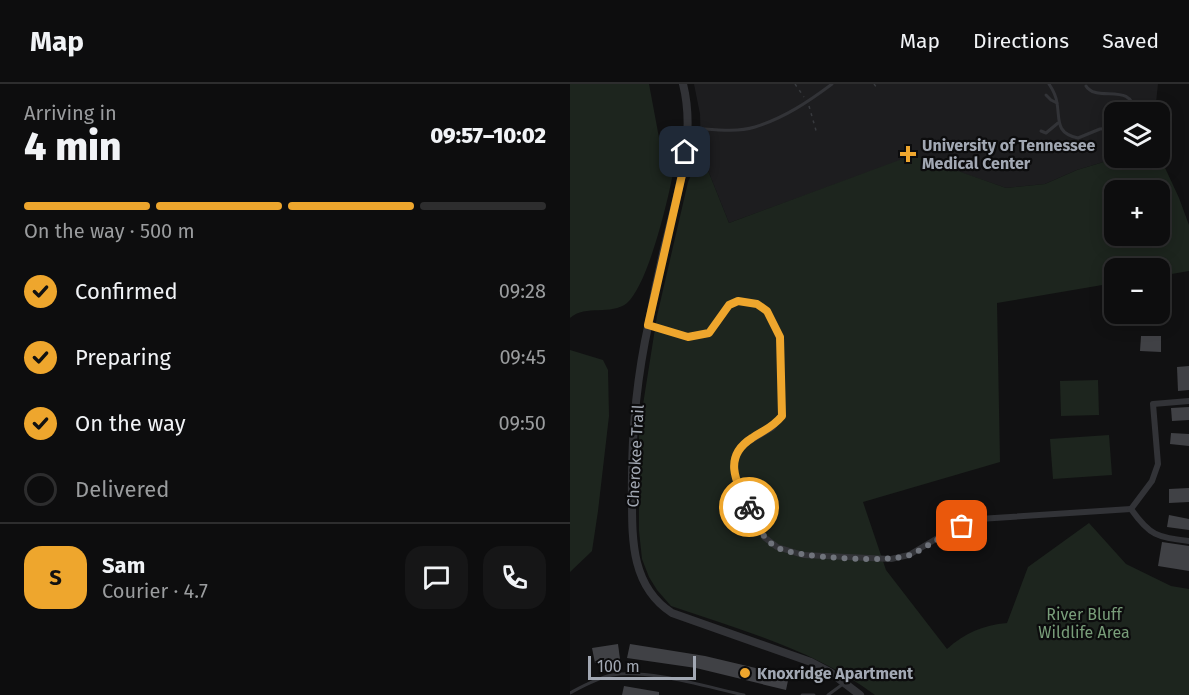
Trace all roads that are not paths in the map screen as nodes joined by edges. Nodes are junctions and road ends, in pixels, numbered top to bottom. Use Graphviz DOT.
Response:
graph roads {
  1 [pos="683,84"];
  2 [pos="832,84"];
  3 [pos="1049,84"];
  4 [pos="1086,86"];
  5 [pos="1046,95"];
  6 [pos="1129,102"];
  7 [pos="1057,103"];
  8 [pos="1058,123"];
  9 [pos="688,128"];
  10 [pos="1104,129"];
  11 [pos="1041,131"];
  12 [pos="648,325"];
  13 [pos="1189,401"];
  14 [pos="1131,509"];
  15 [pos="1189,541"];
  16 [pos="844,682"];
  17 [pos="570,693"];
  18 [pos="744,695"];
  19 [pos="802,695"];
  20 [pos="814,695"];
  21 [pos="828,695"];
  22 [pos="860,695"];
  1 -- 9 [label="street, Cherokee Trail"];
  2 -- 9 [label="lane"];
  3 -- 7 [label="lane"];
  4 -- 6 [label="lane"];
  5 -- 7 [label="lane"];
  7 -- 8 [label="lane"];
  8 -- 10 [label="lane"];
  8 -- 11 [label="lane"];
  9 -- 12 [label="street, Cherokee Trail"];
  12 -- 14 [label="street"];
  12 -- 16 [label="street, Cherokee Trail"];
  13 -- 14 [label="street"];
  14 -- 15 [label="street"];
  16 -- 21 [label="lane"];
  16 -- 22 [label="street, Cherokee Trail"];
  17 -- 18 [label="lane"];
  19 -- 20 [label="lane"];
}
